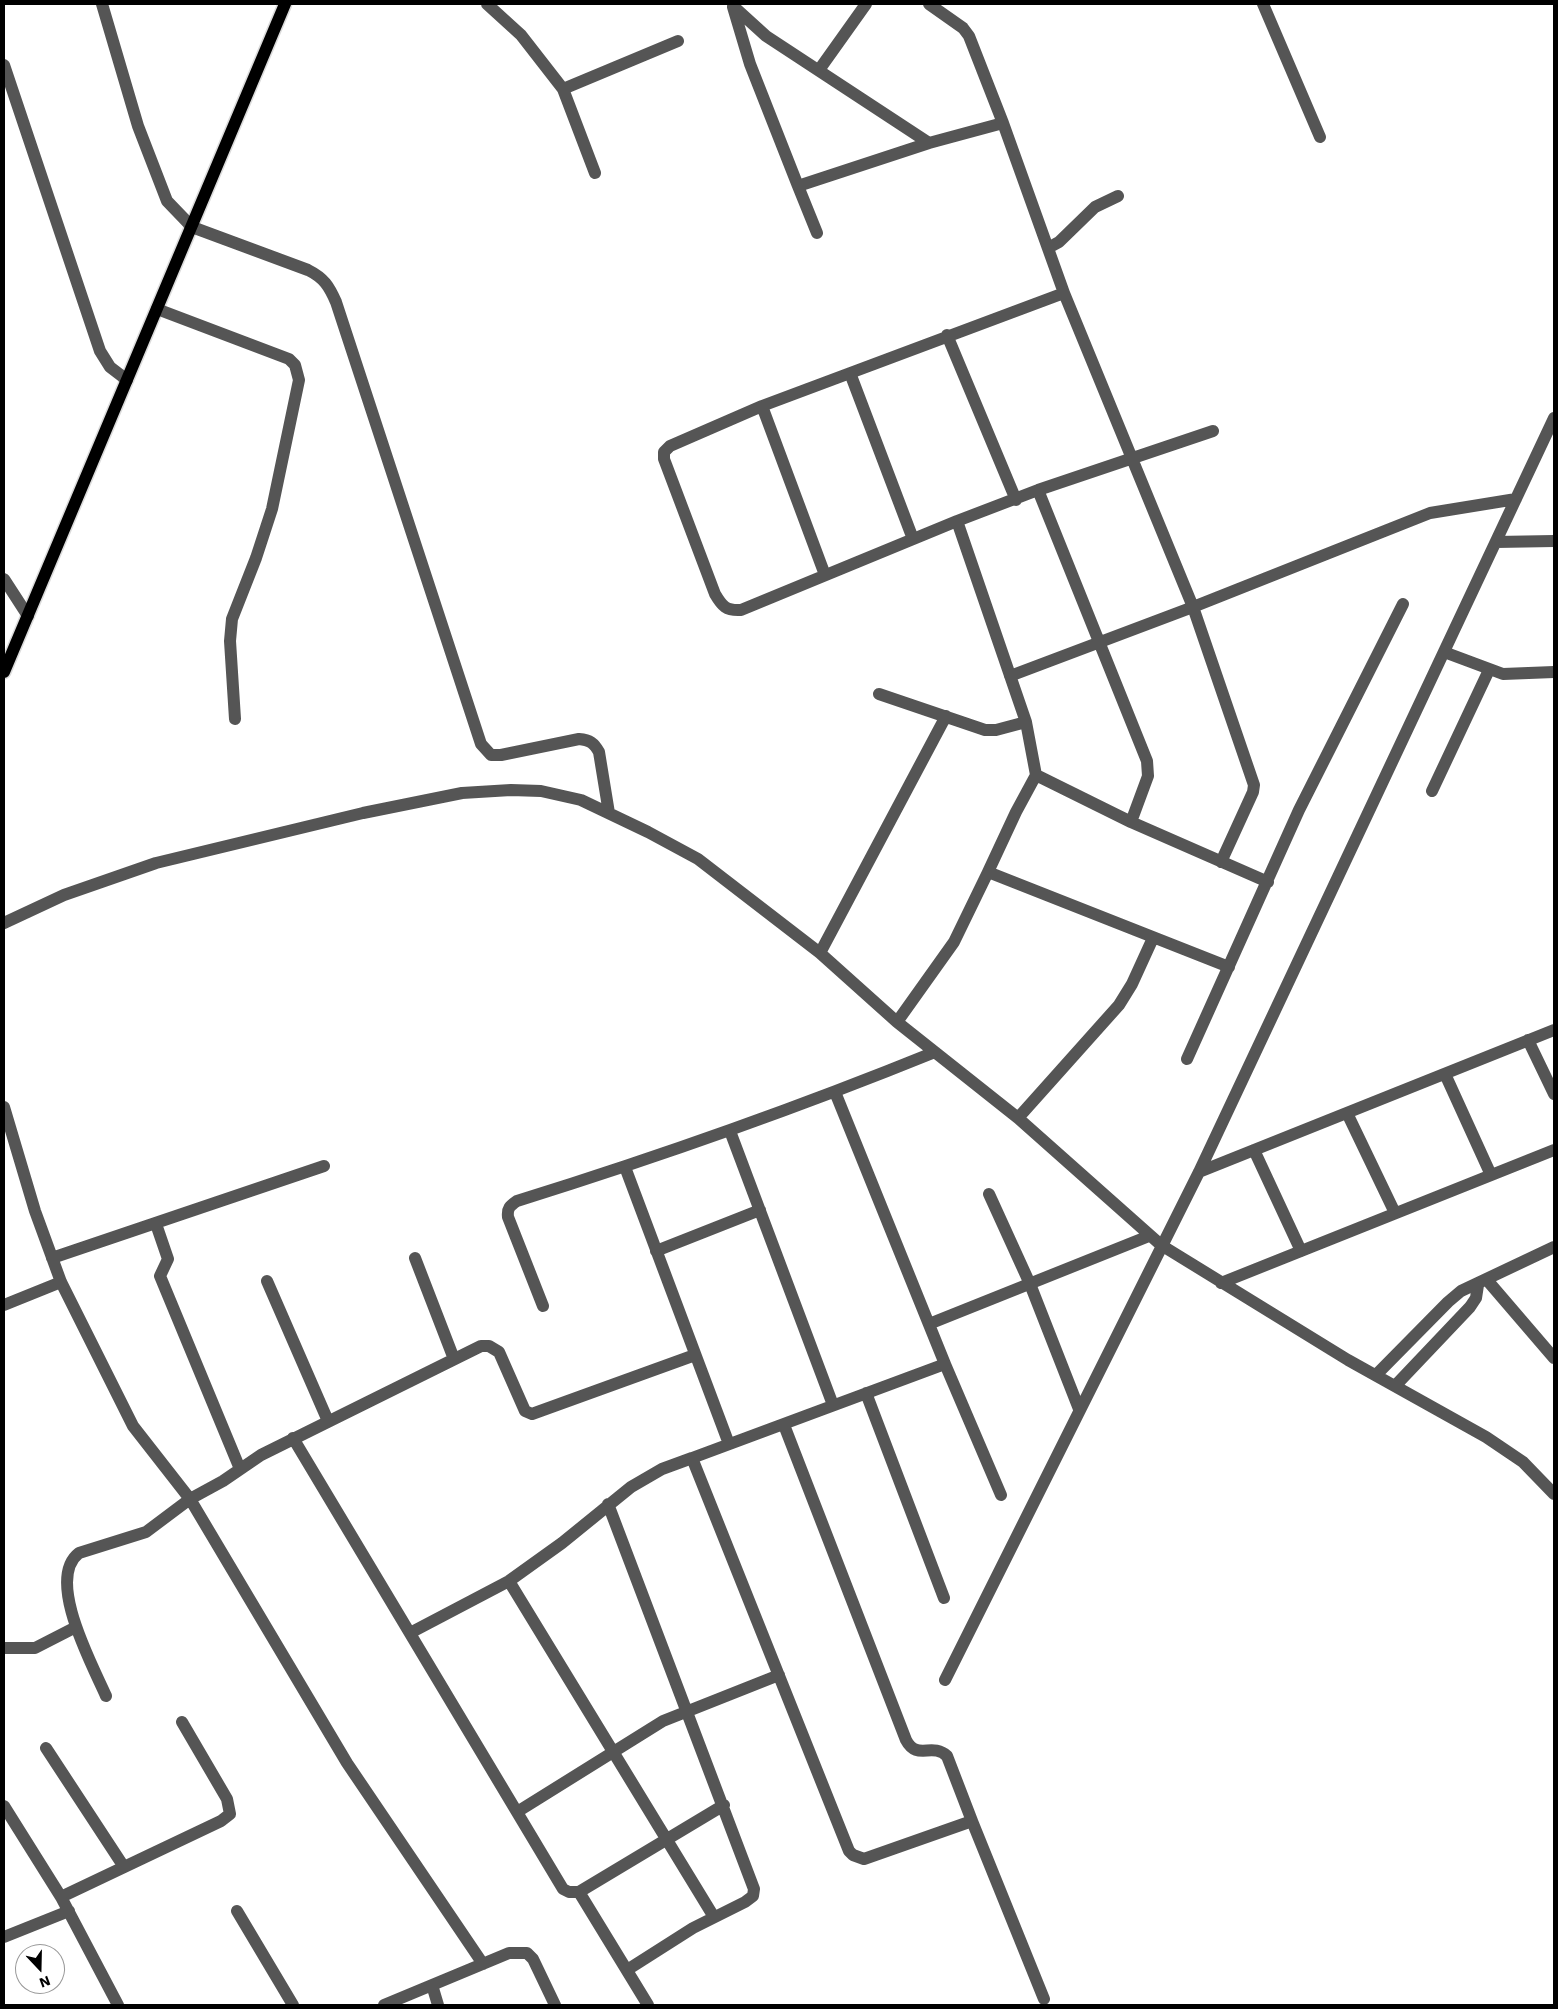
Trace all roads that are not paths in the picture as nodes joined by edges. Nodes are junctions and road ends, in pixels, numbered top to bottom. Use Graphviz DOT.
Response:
graph roads {
  1 [pos="102,4"];
  2 [pos="285,4"];
  3 [pos="487,4"];
  4 [pos="866,4"];
  5 [pos="929,4"];
  6 [pos="1263,4"];
  7 [pos="732,6"];
  8 [pos="678,41"];
  9 [pos="4,66"];
  10 [pos="819,70"];
  11 [pos="563,89"];
  12 [pos="1004,123"];
  13 [pos="1320,137"];
  14 [pos="929,143"];
  15 [pos="595,173"];
  16 [pos="798,186"];
  17 [pos="1118,196"];
  18 [pos="192,227"];
  19 [pos="817,233"];
  20 [pos="1048,248"];
  21 [pos="1064,293"];
  22 [pos="157,309"];
  23 [pos="947,335"];
  24 [pos="850,372"];
  25 [pos="127,380"];
  26 [pos="762,406"];
  27 [pos="1554,418"];
  28 [pos="1213,431"];
  29 [pos="1131,460"];
  30 [pos="1038,490"];
  31 [pos="1516,499"];
  32 [pos="1016,500"];
  33 [pos="957,521"];
  34 [pos="913,539"];
  35 [pos="1554,541"];
  36 [pos="1496,542"];
  37 [pos="825,576"];
  38 [pos="4,579"];
  39 [pos="1403,604"];
  40 [pos="1193,607"];
  41 [pos="28,616"];
  42 [pos="1098,644"];
  43 [pos="1444,652"];
  44 [pos="1488,670"];
  45 [pos="4,672"];
  46 [pos="1554,672"];
  47 [pos="1010,676"];
  48 [pos="879,694"];
  49 [pos="946,716"];
  50 [pos="235,719"];
  51 [pos="1026,722"];
  52 [pos="1036,775"];
  53 [pos="1432,791"];
  54 [pos="609,813"];
  55 [pos="1131,822"];
  56 [pos="1221,862"];
  57 [pos="988,872"];
  58 [pos="1268,882"];
  59 [pos="4,923"];
  60 [pos="1153,938"];
  61 [pos="820,953"];
  62 [pos="1228,967"];
  63 [pos="897,1022"];
  64 [pos="1554,1030"];
  65 [pos="1528,1040"];
  66 [pos="935,1052"];
  67 [pos="1187,1059"];
  68 [pos="1445,1074"];
  69 [pos="835,1092"];
  70 [pos="1554,1094"];
  71 [pos="4,1107"];
  72 [pos="1348,1113"];
  73 [pos="1018,1118"];
  74 [pos="730,1131"];
  75 [pos="1254,1150"];
  76 [pos="1554,1150"];
  77 [pos="324,1166"];
  78 [pos="625,1167"];
  79 [pos="1199,1172"];
  80 [pos="1491,1175"];
  81 [pos="989,1194"];
  82 [pos="760,1210"];
  83 [pos="1395,1213"];
  84 [pos="156,1224"];
  85 [pos="1149,1236"];
  86 [pos="1161,1245"];
  87 [pos="1554,1247"];
  88 [pos="1301,1250"];
  89 [pos="656,1251"];
  90 [pos="52,1258"];
  91 [pos="415,1258"];
  92 [pos="268,1281"];
  93 [pos="61,1282"];
  94 [pos="1221,1282"];
  95 [pos="1482,1283"];
  96 [pos="1030,1284"];
  97 [pos="4,1305"];
  98 [pos="542,1306"];
  99 [pos="929,1324"];
  100 [pos="695,1355"];
  101 [pos="1554,1358"];
  102 [pos="454,1359"];
  103 [pos="945,1364"];
  104 [pos="1376,1375"];
  105 [pos="1395,1386"];
  106 [pos="866,1393"];
  107 [pos="833,1405"];
  108 [pos="1079,1409"];
  109 [pos="328,1421"];
  110 [pos="784,1425"];
  111 [pos="293,1438"];
  112 [pos="729,1444"];
  113 [pos="692,1458"];
  114 [pos="240,1469"];
  115 [pos="1554,1494"];
  116 [pos="1001,1495"];
  117 [pos="190,1500"];
  118 [pos="608,1504"];
  119 [pos="508,1581"];
  120 [pos="944,1598"];
  121 [pos="76,1627"];
  122 [pos="410,1633"];
  123 [pos="4,1648"];
  124 [pos="779,1675"];
  125 [pos="945,1680"];
  126 [pos="106,1696"];
  127 [pos="687,1710"];
  128 [pos="182,1722"];
  129 [pos="46,1748"];
  130 [pos="613,1750"];
  131 [pos="724,1805"];
  132 [pos="4,1806"];
  133 [pos="517,1812"];
  134 [pos="972,1822"];
  135 [pos="667,1839"];
  136 [pos="124,1866"];
  137 [pos="579,1892"];
  138 [pos="61,1897"];
  139 [pos="69,1911"];
  140 [pos="236,1911"];
  141 [pos="714,1917"];
  142 [pos="4,1937"];
  143 [pos="483,1964"];
  144 [pos="627,1970"];
  145 [pos="432,1985"];
  146 [pos="1044,1999"];
  147 [pos="118,2005"];
  148 [pos="293,2005"];
  149 [pos="384,2005"];
  150 [pos="438,2005"];
  151 [pos="555,2005"];
  152 [pos="648,2005"];
  1 -- 18 [label="street"];
  2 -- 18 [label="main road"];
  3 -- 11 [label="street"];
  4 -- 10 [label="street"];
  5 -- 12 [label="street"];
  6 -- 13 [label="street"];
  7 -- 10 [label="street"];
  7 -- 16 [label="street"];
  8 -- 11 [label="street"];
  9 -- 25 [label="street"];
  10 -- 14 [label="street"];
  11 -- 15 [label="street"];
  12 -- 14 [label="street"];
  12 -- 20 [label="street"];
  14 -- 16 [label="street"];
  16 -- 19 [label="street"];
  17 -- 20 [label="street"];
  18 -- 22 [label="main road"];
  18 -- 54 [label="street"];
  20 -- 21 [label="street"];
  21 -- 23 [label="street"];
  21 -- 29 [label="street"];
  22 -- 25 [label="main road"];
  22 -- 50 [label="street"];
  23 -- 24 [label="street"];
  23 -- 32 [label="street"];
  24 -- 26 [label="street"];
  24 -- 34 [label="street"];
  25 -- 41 [label="main road"];
  26 -- 37 [label="street"];
  26 -- 37 [label="street"];
  27 -- 31 [label="street"];
  28 -- 29 [label="street"];
  29 -- 30 [label="street"];
  29 -- 40 [label="street"];
  30 -- 32 [label="street"];
  30 -- 42 [label="street"];
  31 -- 36 [label="street"];
  31 -- 40 [label="street"];
  32 -- 33 [label="street"];
  33 -- 34 [label="street"];
  33 -- 47 [label="street"];
  34 -- 37 [label="street"];
  35 -- 36 [label="street"];
  36 -- 43 [label="street"];
  38 -- 41 [label="street"];
  39 -- 58 [label="street"];
  40 -- 42 [label="street"];
  40 -- 56 [label="street"];
  41 -- 45 [label="main road"];
  42 -- 47 [label="street"];
  42 -- 55 [label="street"];
  43 -- 44 [label="street"];
  43 -- 79 [label="street"];
  44 -- 46 [label="street"];
  44 -- 53 [label="street"];
  47 -- 51 [label="street"];
  48 -- 49 [label="street"];
  49 -- 51 [label="street"];
  49 -- 61 [label="street"];
  51 -- 52 [label="street"];
  52 -- 55 [label="street"];
  52 -- 57 [label="street"];
  54 -- 59 [label="street"];
  54 -- 61 [label="street"];
  55 -- 56 [label="street"];
  56 -- 58 [label="street"];
  57 -- 60 [label="street"];
  57 -- 63 [label="street"];
  58 -- 62 [label="street"];
  60 -- 62 [label="street"];
  60 -- 73 [label="street"];
  61 -- 63 [label="street"];
  62 -- 67 [label="street"];
  63 -- 66 [label="street"];
  64 -- 65 [label="street"];
  65 -- 68 [label="street"];
  65 -- 70 [label="street"];
  66 -- 69 [label="street"];
  66 -- 73 [label="street"];
  68 -- 72 [label="street"];
  68 -- 80 [label="street"];
  69 -- 74 [label="street"];
  69 -- 99 [label="street"];
  71 -- 90 [label="street"];
  72 -- 75 [label="street"];
  72 -- 83 [label="street"];
  73 -- 85 [label="street"];
  74 -- 78 [label="street"];
  74 -- 82 [label="street"];
  75 -- 79 [label="street"];
  75 -- 88 [label="street"];
  76 -- 80 [label="street"];
  77 -- 84 [label="street"];
  78 -- 89 [label="street"];
  78 -- 98 [label="street"];
  79 -- 86 [label="street"];
  80 -- 83 [label="street"];
  81 -- 96 [label="street"];
  82 -- 89 [label="street"];
  82 -- 107 [label="street"];
  83 -- 88 [label="street"];
  84 -- 90 [label="street"];
  84 -- 114 [label="street"];
  85 -- 86 [label="street"];
  85 -- 96 [label="street"];
  86 -- 94 [label="street"];
  86 -- 108 [label="street"];
  87 -- 95 [label="street"];
  88 -- 94 [label="street"];
  89 -- 100 [label="street"];
  90 -- 93 [label="street"];
  91 -- 102 [label="street"];
  92 -- 109 [label="street"];
  93 -- 97 [label="street"];
  93 -- 117 [label="street"];
  94 -- 104 [label="street"];
  95 -- 101 [label="street"];
  95 -- 104 [label="street"];
  95 -- 105 [label="street"];
  96 -- 99 [label="street"];
  96 -- 108 [label="street"];
  99 -- 103 [label="street"];
  100 -- 102 [label="street"];
  100 -- 112 [label="street"];
  102 -- 109 [label="street"];
  103 -- 106 [label="street"];
  103 -- 116 [label="street"];
  104 -- 105 [label="street"];
  105 -- 115 [label="street"];
  106 -- 107 [label="street"];
  106 -- 120 [label="street"];
  107 -- 110 [label="street"];
  108 -- 125 [label="street"];
  109 -- 111 [label="street"];
  110 -- 112 [label="street"];
  110 -- 134 [label="street"];
  111 -- 114 [label="street"];
  111 -- 122 [label="street"];
  112 -- 113 [label="street"];
  113 -- 118 [label="street"];
  113 -- 124 [label="street"];
  114 -- 117 [label="street"];
  117 -- 121 [label="street"];
  117 -- 143 [label="street"];
  118 -- 119 [label="street"];
  118 -- 127 [label="street"];
  119 -- 122 [label="street"];
  119 -- 130 [label="street"];
  121 -- 123 [label="street"];
  121 -- 126 [label="street"];
  122 -- 133 [label="street"];
  124 -- 127 [label="street"];
  124 -- 134 [label="street"];
  127 -- 130 [label="street"];
  127 -- 131 [label="street"];
  128 -- 136 [label="street"];
  129 -- 136 [label="street"];
  130 -- 133 [label="street"];
  130 -- 135 [label="street"];
  131 -- 135 [label="street"];
  131 -- 141 [label="street"];
  132 -- 138 [label="street"];
  133 -- 137 [label="street"];
  134 -- 146 [label="street"];
  135 -- 137 [label="street"];
  135 -- 141 [label="street"];
  136 -- 138 [label="street"];
  137 -- 144 [label="street"];
  138 -- 139 [label="street"];
  139 -- 142 [label="street"];
  139 -- 147 [label="street"];
  140 -- 148 [label="street"];
  141 -- 144 [label="street"];
  143 -- 145 [label="street"];
  143 -- 151 [label="street"];
  144 -- 152 [label="street"];
  145 -- 149 [label="street"];
  145 -- 150 [label="street"];
}
